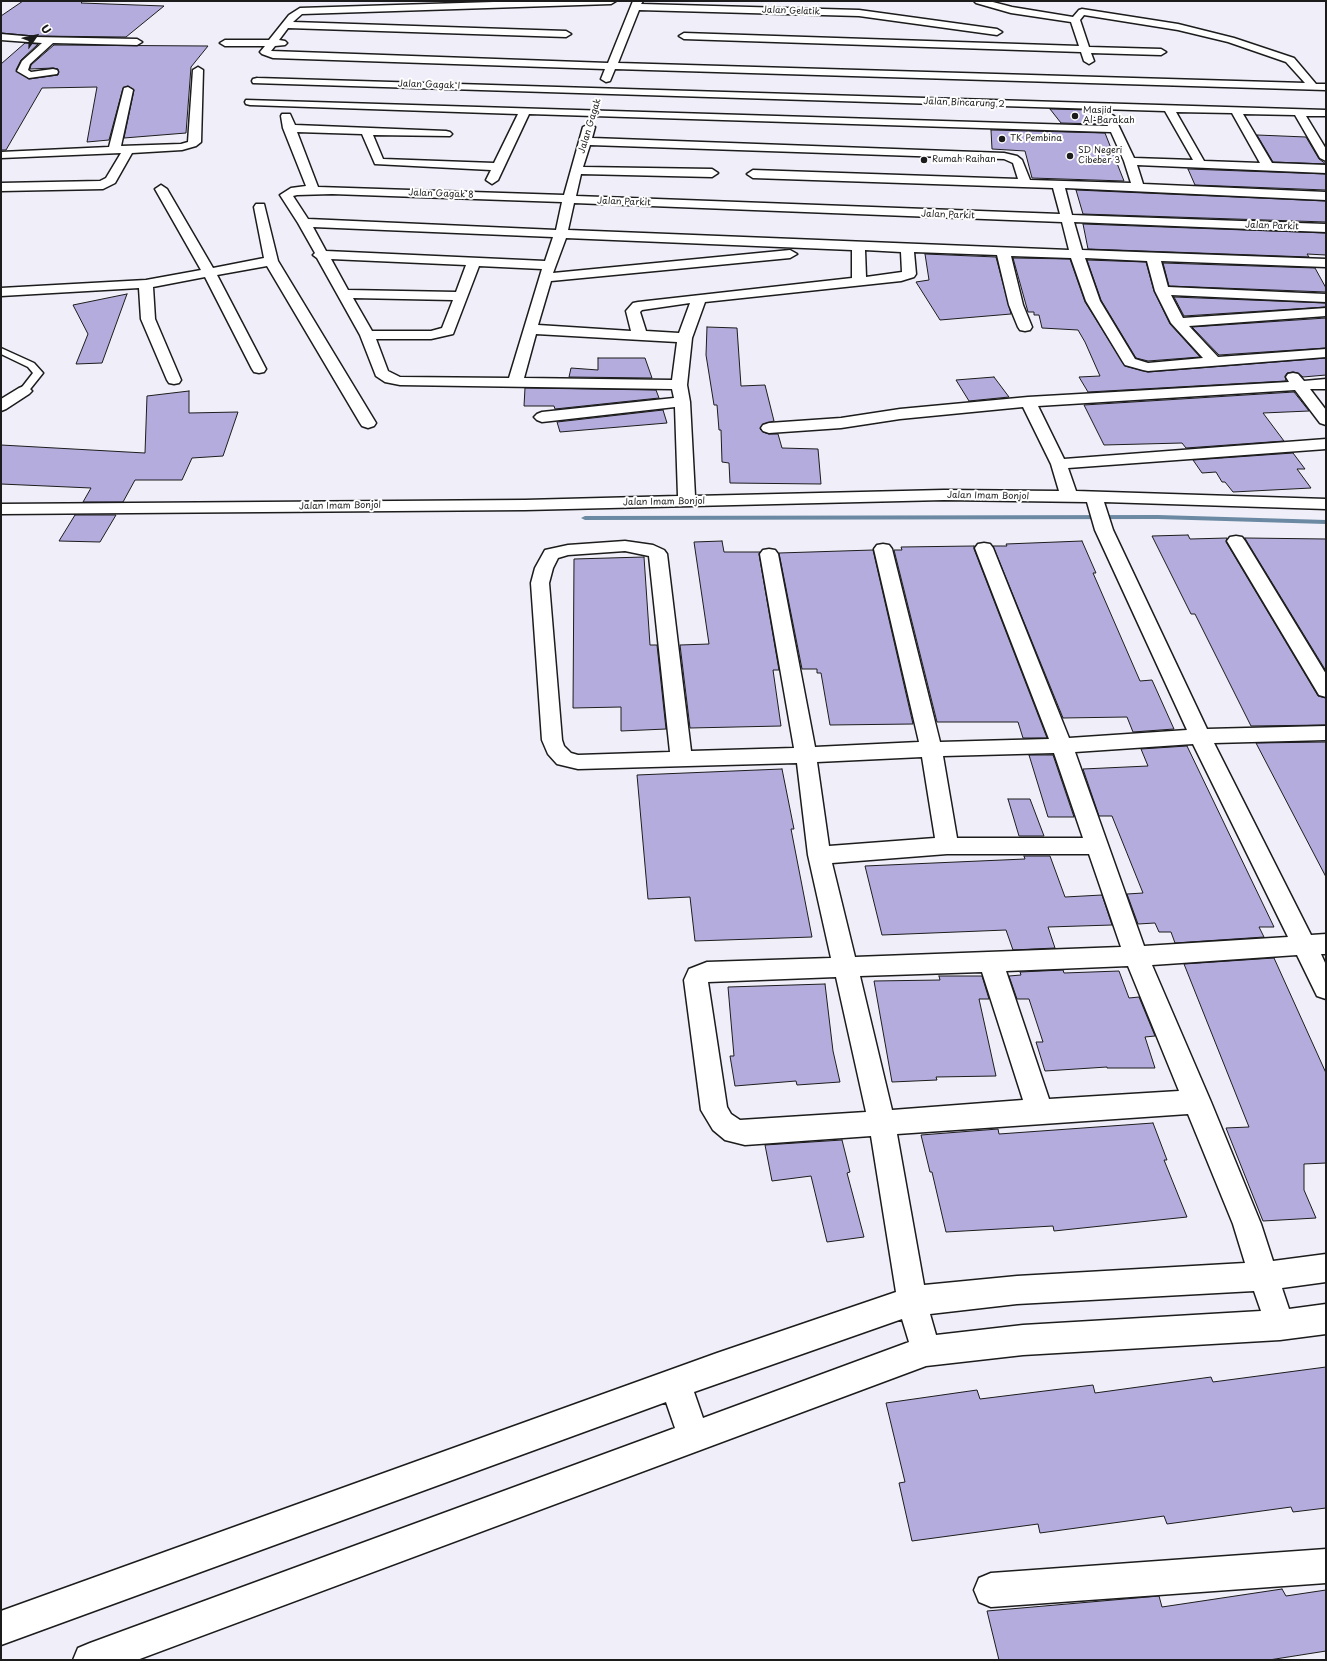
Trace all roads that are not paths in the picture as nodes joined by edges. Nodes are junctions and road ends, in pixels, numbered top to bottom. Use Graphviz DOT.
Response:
graph roads {
  1 [pos="611,1"];
  2 [pos="979,1"];
  3 [pos="582,2"];
  4 [pos="637,3"];
  5 [pos="496,4"];
  6 [pos="450,5"];
  7 [pos="576,15"];
  8 [pos="1075,20"];
  9 [pos="484,23"];
  10 [pos="286,25"];
  11 [pos="896,28"];
  12 [pos="436,29"];
  13 [pos="997,32"];
  14 [pos="1009,32"];
  15 [pos="684,36"];
  16 [pos="1034,36"];
  17 [pos="1,37"];
  18 [pos="842,38"];
  19 [pos="51,40"];
  20 [pos="138,42"];
  21 [pos="426,42"];
  22 [pos="225,43"];
  23 [pos="272,43"];
  24 [pos="295,44"];
  25 [pos="561,46"];
  26 [pos="1034,47"];
  27 [pos="1084,49"];
  28 [pos="1161,52"];
  29 [pos="612,54"];
  30 [pos="631,54"];
  31 [pos="348,57"];
  32 [pos="612,66"];
  33 [pos="198,70"];
  34 [pos="53,72"];
  35 [pos="838,72"];
  36 [pos="1229,74"];
  37 [pos="1098,81"];
  38 [pos="257,82"];
  39 [pos="328,82"];
  40 [pos="1235,84"];
  41 [pos="1313,87"];
  42 [pos="1326,87"];
  43 [pos="128,90"];
  44 [pos="601,90"];
  45 [pos="834,98"];
  46 [pos="250,102"];
  47 [pos="283,104"];
  48 [pos="309,105"];
  49 [pos="1105,107"];
  50 [pos="1169,108"];
  51 [pos="463,109"];
  52 [pos="525,111"];
  53 [pos="1236,111"];
  54 [pos="1298,112"];
  55 [pos="592,113"];
  56 [pos="1326,113"];
  57 [pos="919,124"];
  58 [pos="289,128"];
  59 [pos="1114,129"];
  60 [pos="366,131"];
  61 [pos="446,134"];
  62 [pos="586,141"];
  63 [pos="754,146"];
  64 [pos="114,150"];
  65 [pos="128,150"];
  66 [pos="923,153"];
  67 [pos="1,155"];
  68 [pos="1326,158"];
  69 [pos="1130,161"];
  70 [pos="1200,163"];
  71 [pos="432,164"];
  72 [pos="1268,166"];
  73 [pos="498,167"];
  74 [pos="1326,169"];
  75 [pos="576,170"];
  76 [pos="712,173"];
  77 [pos="753,174"];
  78 [pos="1025,183"];
  79 [pos="1,186"];
  80 [pos="1058,186"];
  81 [pos="1138,187"];
  82 [pos="161,189"];
  83 [pos="311,190"];
  84 [pos="486,196"];
  85 [pos="1326,196"];
  86 [pos="570,200"];
  87 [pos="748,206"];
  88 [pos="260,207"];
  89 [pos="884,212"];
  90 [pos="1068,218"];
  91 [pos="304,223"];
  92 [pos="1326,228"];
  93 [pos="561,234"];
  94 [pos="804,243"];
  95 [pos="858,245"];
  96 [pos="883,246"];
  97 [pos="907,248"];
  98 [pos="1003,251"];
  99 [pos="1076,253"];
  100 [pos="320,255"];
  101 [pos="1153,257"];
  102 [pos="271,261"];
  103 [pos="474,262"];
  104 [pos="1326,263"];
  105 [pos="548,271"];
  106 [pos="208,272"];
  107 [pos="859,282"];
  108 [pos="146,284"];
  109 [pos="1162,291"];
  110 [pos="1,292"];
  111 [pos="344,294"];
  112 [pos="461,296"];
  113 [pos="699,298"];
  114 [pos="1326,298"];
  115 [pos="1326,312"];
  116 [pos="1178,323"];
  117 [pos="1025,327"];
  118 [pos="530,329"];
  119 [pos="367,335"];
  120 [pos="640,336"];
  121 [pos="685,338"];
  122 [pos="1,351"];
  123 [pos="1326,353"];
  124 [pos="1275,357"];
  125 [pos="1214,362"];
  126 [pos="259,369"];
  127 [pos="174,380"];
  128 [pos="515,382"];
  129 [pos="1326,384"];
  130 [pos="679,385"];
  131 [pos="1300,386"];
  132 [pos="24,391"];
  133 [pos="682,402"];
  134 [pos="1028,402"];
  135 [pos="1,406"];
  136 [pos="542,416"];
  137 [pos="1326,420"];
  138 [pos="368,423"];
  139 [pos="769,428"];
  140 [pos="1326,444"];
  141 [pos="1059,464"];
  142 [pos="1069,496"];
  143 [pos="687,502"];
  144 [pos="1326,504"];
  145 [pos="1,509"];
  146 [pos="1098,513"];
  147 [pos="1236,542"];
  148 [pos="984,548"];
  149 [pos="883,549"];
  150 [pos="769,554"];
  151 [pos="1326,690"];
  152 [pos="1326,733"];
  153 [pos="1200,736"];
  154 [pos="1062,746"];
  155 [pos="931,749"];
  156 [pos="806,755"];
  157 [pos="681,759"];
  158 [pos="947,846"];
  159 [pos="1098,846"];
  160 [pos="819,855"];
  161 [pos="1315,944"];
  162 [pos="1136,956"];
  163 [pos="991,962"];
  164 [pos="846,966"];
  165 [pos="1326,990"];
  166 [pos="1198,1102"];
  167 [pos="1040,1111"];
  168 [pos="882,1123"];
  169 [pos="1326,1268"];
  170 [pos="1265,1276"];
  171 [pos="912,1301"];
  172 [pos="1326,1319"];
  173 [pos="1280,1325"];
  174 [pos="926,1351"];
  175 [pos="676,1383"];
  176 [pos="693,1437"];
  177 [pos="1326,1566"];
  178 [pos="991,1590"];
  179 [pos="1,1628"];
  180 [pos="90,1660"];
  1 -- 3 [label="street"];
  2 -- 8 [label="street"];
  3 -- 5 [label="street"];
  3 -- 7 [label="street"];
  4 -- 13 [label="street, Jalan Gelatik"];
  4 -- 29 [label="street"];
  5 -- 6 [label="street"];
  5 -- 9 [label="street"];
  6 -- 10 [label="street"];
  6 -- 12 [label="street"];
  8 -- 27 [label="street"];
  8 -- 41 [label="street"];
  9 -- 12 [label="street"];
  9 -- 25 [label="street"];
  10 -- 12 [label="street"];
  10 -- 23 [label="street"];
  11 -- 13 [label="street"];
  12 -- 21 [label="street"];
  13 -- 14 [label="street"];
  15 -- 18 [label="street"];
  16 -- 26 [label="street"];
  17 -- 19 [label="street"];
  18 -- 26 [label="street"];
  18 -- 35 [label="street"];
  19 -- 20 [label="street"];
  19 -- 34 [label="street"];
  22 -- 23 [label="street"];
  23 -- 24 [label="street"];
  23 -- 31 [label="street"];
  26 -- 27 [label="street"];
  27 -- 28 [label="street"];
  27 -- 37 [label="street"];
  29 -- 30 [label="street"];
  29 -- 32 [label="street, Jalan Gagak"];
  31 -- 32 [label="street"];
  31 -- 39 [label="street"];
  32 -- 35 [label="street"];
  32 -- 44 [label="street, Jalan Gagak"];
  33 -- 65 [label="street"];
  35 -- 37 [label="street"];
  35 -- 45 [label="street"];
  36 -- 40 [label="street"];
  37 -- 40 [label="street"];
  37 -- 49 [label="street"];
  38 -- 39 [label="street, Jalan Gagak I"];
  39 -- 44 [label="street, Jalan Gagak I"];
  39 -- 48 [label="street"];
  40 -- 41 [label="street"];
  41 -- 42 [label="street"];
  43 -- 64 [label="street"];
  44 -- 45 [label="street, Jalan Bincarung 2"];
  44 -- 55 [label="street, Jalan Gagak"];
  45 -- 49 [label="street, Jalan Bincarung 2"];
  46 -- 47 [label="street"];
  47 -- 48 [label="street"];
  47 -- 58 [label="street"];
  48 -- 51 [label="street"];
  49 -- 50 [label="street, Jalan Bincarung 2"];
  49 -- 59 [label="street"];
  50 -- 53 [label="street, Jalan Bincarung 2"];
  50 -- 70 [label="street"];
  51 -- 52 [label="street"];
  51 -- 61 [label="street"];
  52 -- 55 [label="street"];
  52 -- 73 [label="street"];
  53 -- 54 [label="street, Jalan Bincarung 2"];
  53 -- 72 [label="street"];
  54 -- 56 [label="street, Jalan Bincarung 2"];
  54 -- 68 [label="street"];
  55 -- 57 [label="street"];
  55 -- 62 [label="street, Jalan Gagak"];
  57 -- 59 [label="street"];
  57 -- 66 [label="street"];
  58 -- 60 [label="street"];
  58 -- 83 [label="street"];
  59 -- 69 [label="street"];
  60 -- 61 [label="street"];
  60 -- 71 [label="street"];
  61 -- 71 [label="street"];
  62 -- 63 [label="street"];
  62 -- 75 [label="street, Jalan Gagak"];
  63 -- 66 [label="street"];
  63 -- 77 [label="street"];
  64 -- 65 [label="street"];
  64 -- 67 [label="street"];
  65 -- 79 [label="street"];
  66 -- 78 [label="street"];
  69 -- 70 [label="street"];
  69 -- 81 [label="street"];
  70 -- 72 [label="street"];
  71 -- 73 [label="street"];
  72 -- 74 [label="street"];
  73 -- 84 [label="street"];
  75 -- 76 [label="street"];
  75 -- 86 [label="street, Jalan Gagak"];
  77 -- 78 [label="street"];
  77 -- 87 [label="street"];
  78 -- 80 [label="street"];
  80 -- 81 [label="street"];
  80 -- 90 [label="street"];
  81 -- 85 [label="street"];
  82 -- 106 [label="street"];
  83 -- 84 [label="street, Jalan Gagak 8"];
  83 -- 91 [label="street, Jalan Gagak 8"];
  84 -- 86 [label="street, Jalan Gagak 8"];
  86 -- 87 [label="street, Jalan Parkit"];
  86 -- 93 [label="street, Jalan Gagak"];
  87 -- 89 [label="street, Jalan Parkit"];
  88 -- 102 [label="street"];
  89 -- 90 [label="street, Jalan Parkit"];
  89 -- 96 [label="street"];
  90 -- 92 [label="street, Jalan Parkit"];
  90 -- 99 [label="street"];
  91 -- 93 [label="street"];
  91 -- 100 [label="street"];
  93 -- 94 [label="street"];
  93 -- 105 [label="street, Jalan Gagak"];
  94 -- 95 [label="street"];
  94 -- 105 [label="street"];
  95 -- 96 [label="street"];
  95 -- 107 [label="street"];
  96 -- 97 [label="street"];
  97 -- 98 [label="street"];
  97 -- 107 [label="street"];
  98 -- 99 [label="street"];
  98 -- 117 [label="street"];
  99 -- 101 [label="street"];
  99 -- 125 [label="street"];
  100 -- 103 [label="street"];
  100 -- 111 [label="street"];
  101 -- 104 [label="street"];
  101 -- 109 [label="street"];
  102 -- 106 [label="street"];
  102 -- 138 [label="street"];
  103 -- 105 [label="street"];
  103 -- 112 [label="street"];
  105 -- 118 [label="street, Jalan Gagak"];
  106 -- 108 [label="street"];
  106 -- 126 [label="street"];
  107 -- 113 [label="street"];
  108 -- 110 [label="street"];
  108 -- 127 [label="street"];
  109 -- 114 [label="street"];
  109 -- 116 [label="street"];
  111 -- 112 [label="street"];
  111 -- 119 [label="street"];
  112 -- 119 [label="street"];
  113 -- 120 [label="street"];
  113 -- 121 [label="street"];
  115 -- 116 [label="street"];
  116 -- 125 [label="street"];
  118 -- 120 [label="street"];
  118 -- 128 [label="street, Jalan Gagak"];
  119 -- 128 [label="street"];
  120 -- 121 [label="street"];
  121 -- 130 [label="street"];
  122 -- 132 [label="lane"];
  123 -- 124 [label="street"];
  124 -- 125 [label="street"];
  124 -- 131 [label="street"];
  128 -- 130 [label="street"];
  129 -- 131 [label="street"];
  130 -- 133 [label="street"];
  131 -- 134 [label="street"];
  131 -- 137 [label="street"];
  132 -- 135 [label="street"];
  133 -- 136 [label="street"];
  133 -- 143 [label="street"];
  134 -- 139 [label="street"];
  134 -- 141 [label="street"];
  140 -- 141 [label="street"];
  141 -- 142 [label="street"];
  142 -- 143 [label="street, Jalan Imam Bonjol"];
  142 -- 146 [label="street, Jalan Imam Bonjol"];
  143 -- 145 [label="street, Jalan Imam Bonjol"];
  144 -- 146 [label="street, Jalan Imam Bonjol"];
  146 -- 153 [label="street"];
  147 -- 151 [label="street"];
  148 -- 154 [label="street"];
  149 -- 155 [label="street"];
  150 -- 156 [label="street"];
  152 -- 153 [label="street"];
  153 -- 154 [label="street"];
  153 -- 161 [label="street"];
  154 -- 155 [label="street"];
  154 -- 159 [label="street"];
  155 -- 156 [label="street"];
  155 -- 158 [label="street"];
  156 -- 157 [label="street"];
  156 -- 160 [label="street"];
  157 -- 157 [label="street"];
  158 -- 159 [label="street"];
  158 -- 160 [label="street"];
  159 -- 162 [label="street"];
  160 -- 164 [label="street"];
  161 -- 162 [label="street"];
  161 -- 165 [label="street"];
  162 -- 163 [label="street"];
  162 -- 166 [label="street"];
  163 -- 164 [label="street"];
  163 -- 167 [label="street"];
  164 -- 168 [label="street"];
  164 -- 168 [label="street"];
  166 -- 167 [label="street"];
  166 -- 170 [label="street"];
  167 -- 168 [label="street"];
  168 -- 171 [label="street"];
  169 -- 170 [label="street"];
  170 -- 171 [label="street"];
  170 -- 173 [label="street"];
  171 -- 174 [label="street"];
  171 -- 175 [label="street"];
  172 -- 173 [label="street"];
  173 -- 174 [label="street"];
  174 -- 176 [label="street"];
  175 -- 176 [label="street"];
  175 -- 179 [label="street"];
  176 -- 180 [label="street"];
  177 -- 178 [label="street"];
}
